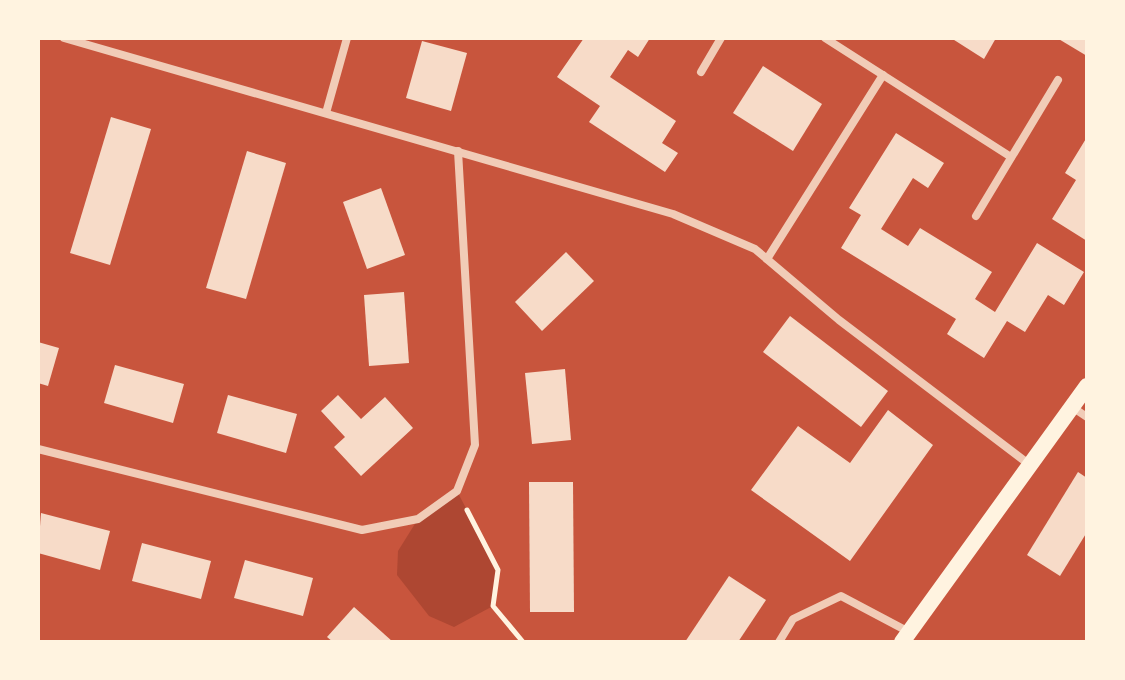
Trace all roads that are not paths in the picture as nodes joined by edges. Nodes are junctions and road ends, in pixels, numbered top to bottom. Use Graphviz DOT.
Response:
graph roads {
  1 [pos="64,38"];
  2 [pos="347,38"];
  3 [pos="721,38"];
  4 [pos="825,38"];
  5 [pos="701,72"];
  6 [pos="883,75"];
  7 [pos="1058,80"];
  8 [pos="326,113"];
  9 [pos="458,151"];
  10 [pos="1011,157"];
  11 [pos="976,216"];
  12 [pos="767,259"];
  13 [pos="1087,386"];
  14 [pos="1072,407"];
  15 [pos="1087,417"];
  16 [pos="38,449"];
  17 [pos="1030,465"];
  18 [pos="906,637"];
  19 [pos="779,642"];
  1 -- 8 [label="street"];
  2 -- 8 [label="street"];
  3 -- 5 [label="street"];
  4 -- 6 [label="street"];
  6 -- 10 [label="street"];
  6 -- 12 [label="street"];
  7 -- 10 [label="street"];
  8 -- 9 [label="street"];
  9 -- 12 [label="street"];
  9 -- 16 [label="street"];
  10 -- 11 [label="street"];
  12 -- 17 [label="street"];
  13 -- 14 [label="main road"];
  14 -- 15 [label="street"];
  14 -- 17 [label="main road"];
  17 -- 18 [label="main road"];
  18 -- 19 [label="street"];
}
